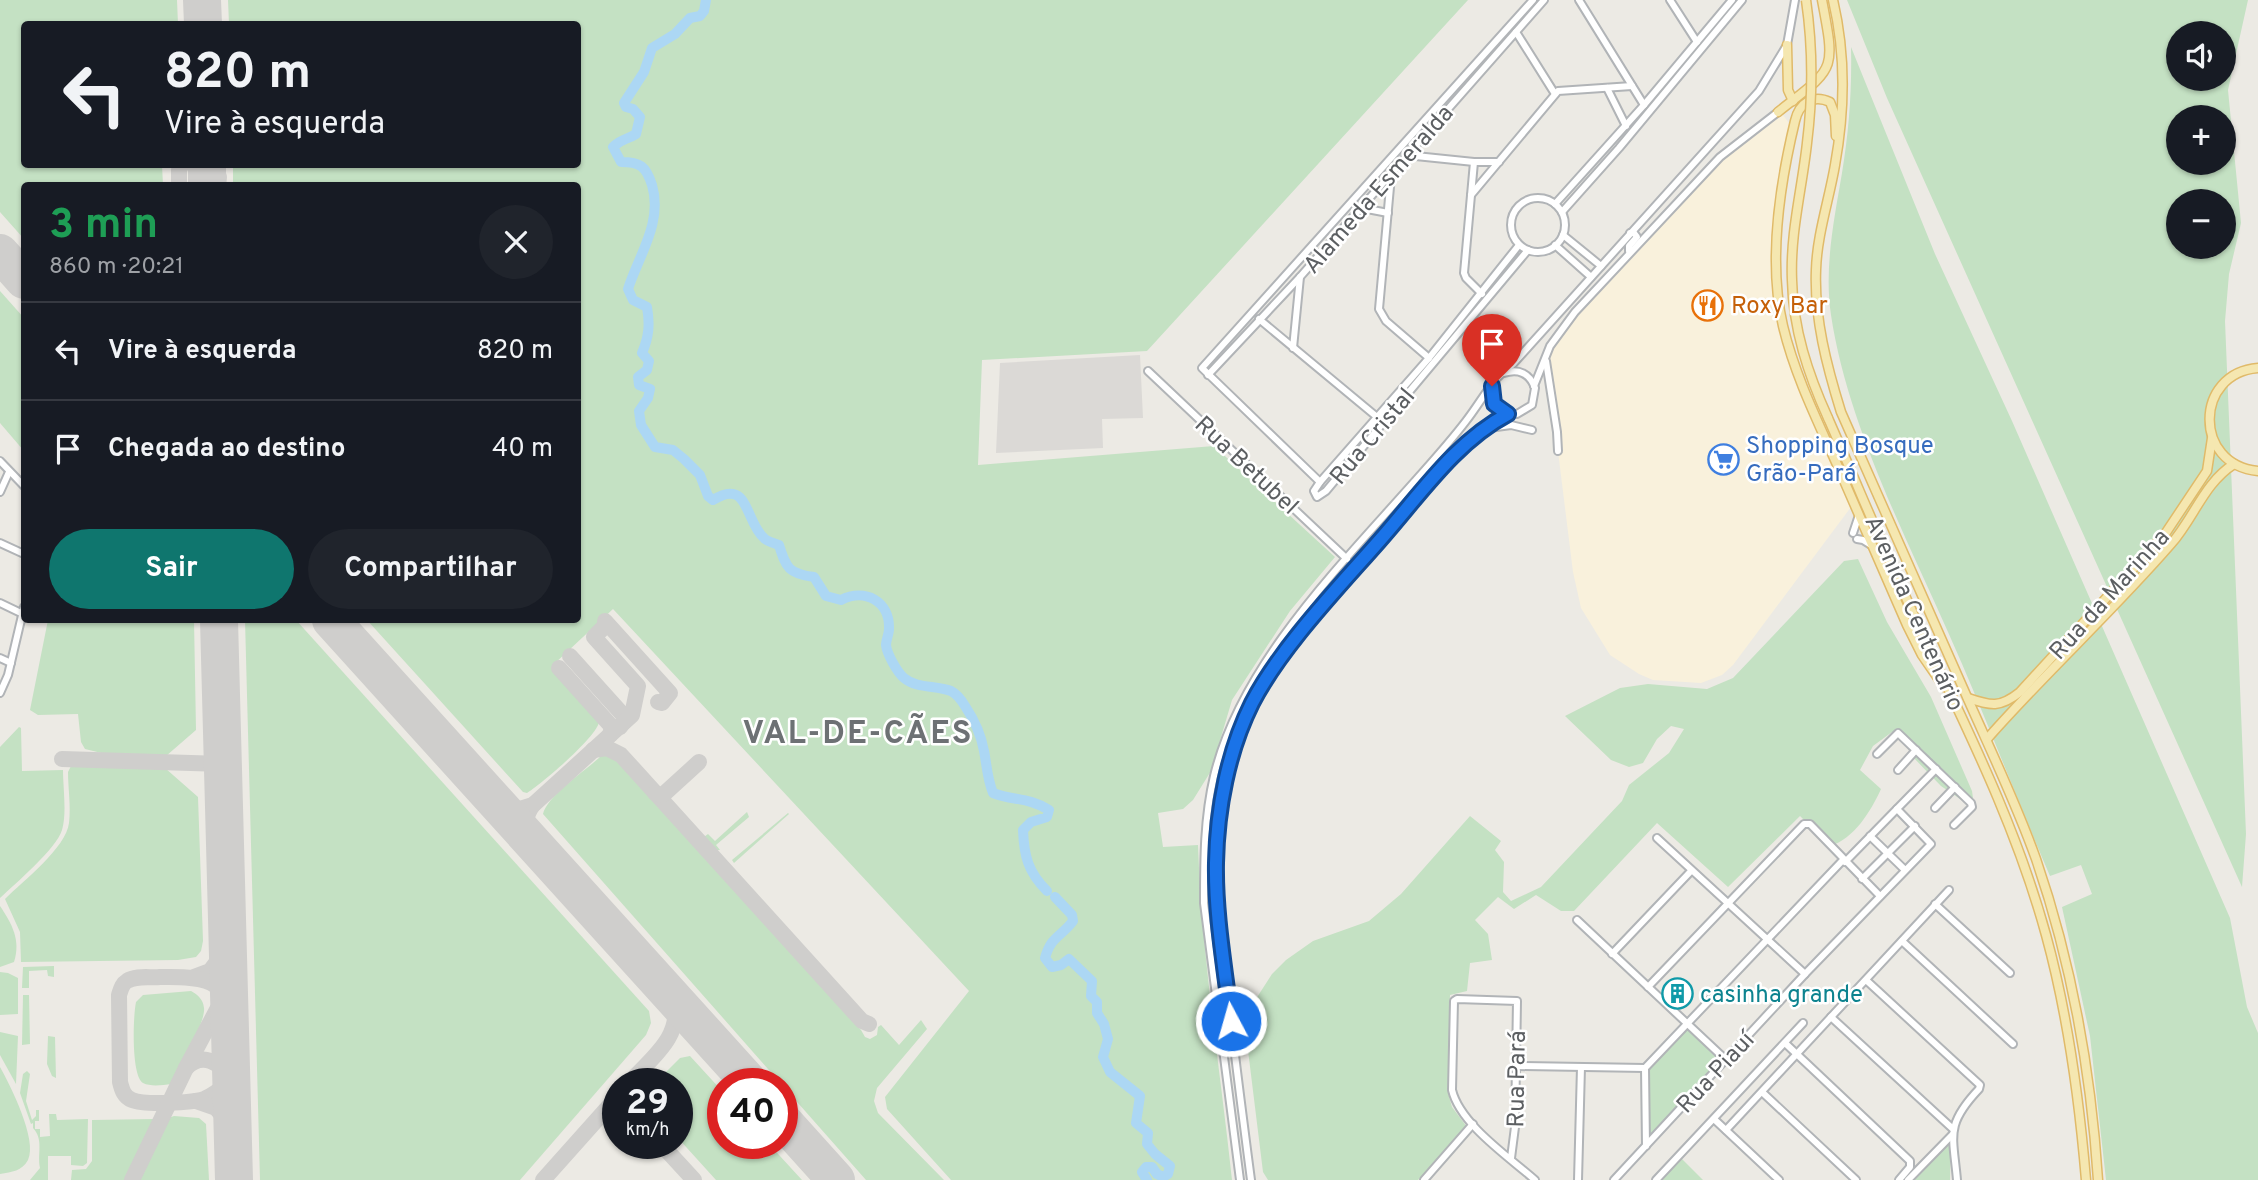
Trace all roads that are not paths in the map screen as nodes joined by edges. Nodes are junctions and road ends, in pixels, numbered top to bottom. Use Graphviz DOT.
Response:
graph roads {
  1 [pos="1533,0"];
  2 [pos="1579,0"];
  3 [pos="1670,0"];
  4 [pos="1731,0"];
  5 [pos="1742,0"];
  6 [pos="1795,0"];
  7 [pos="1807,0"];
  8 [pos="1822,0"];
  9 [pos="1833,0"];
  10 [pos="1542,1"];
  11 [pos="1724,9"];
  12 [pos="1730,15"];
  13 [pos="1516,32"];
  14 [pos="1697,42"];
  15 [pos="1787,45"];
  16 [pos="1485,53"];
  17 [pos="1492,60"];
  18 [pos="1676,72"];
  19 [pos="1632,86"];
  20 [pos="1607,88"];
  21 [pos="1555,94"];
  22 [pos="1794,101"];
  23 [pos="1644,105"];
  24 [pos="1778,112"];
  25 [pos="1626,126"];
  26 [pos="1792,132"];
  27 [pos="1408,139"];
  28 [pos="1613,141"];
  29 [pos="1416,145"];
  30 [pos="1619,148"];
  31 [pos="1406,155"];
  32 [pos="1474,162"];
  33 [pos="1499,162"];
  34 [pos="1835,165"];
  35 [pos="1391,174"];
  36 [pos="1471,195"];
  37 [pos="1555,204"];
  38 [pos="1346,207"];
  39 [pos="1362,208"];
  40 [pos="1562,212"];
  41 [pos="1388,213"];
  42 [pos="1354,215"];
  43 [pos="1630,233"];
  44 [pos="1563,235"];
  45 [pos="1520,245"];
  46 [pos="1555,246"];
  47 [pos="1528,250"];
  48 [pos="1628,253"];
  49 [pos="1601,266"];
  50 [pos="1300,277"];
  51 [pos="1591,277"];
  52 [pos="1482,294"];
  53 [pos="1260,303"];
  54 [pos="1268,310"];
  55 [pos="1259,319"];
  56 [pos="1458,328"];
  57 [pos="1293,348"];
  58 [pos="1429,358"];
  59 [pos="1546,359"];
  60 [pos="2258,368"];
  61 [pos="1148,370"];
  62 [pos="1503,373"];
  63 [pos="1208,375"];
  64 [pos="1492,386"];
  65 [pos="1534,386"];
  66 [pos="1508,414"];
  67 [pos="1377,417"];
  68 [pos="1483,428"];
  69 [pos="1532,429"];
  70 [pos="2212,438"];
  71 [pos="1349,449"];
  72 [pos="1558,451"];
  73 [pos="1356,455"];
  74 [pos="0,461"];
  75 [pos="2234,464"];
  76 [pos="2258,471"];
  77 [pos="9,472"];
  78 [pos="1320,482"];
  79 [pos="21,483"];
  80 [pos="0,492"];
  81 [pos="1859,515"];
  82 [pos="0,543"];
  83 [pos="1871,545"];
  84 [pos="21,553"];
  85 [pos="1347,559"];
  86 [pos="0,603"];
  87 [pos="21,609"];
  88 [pos="21,622"];
  89 [pos="0,658"];
  90 [pos="11,663"];
  91 [pos="0,693"];
  92 [pos="1951,694"];
  93 [pos="1968,698"];
  94 [pos="1987,739"];
  95 [pos="1916,750"];
  96 [pos="1877,754"];
  97 [pos="1936,769"];
  98 [pos="1898,770"];
  99 [pos="1955,787"];
  100 [pos="1935,808"];
  101 [pos="1897,809"];
  102 [pos="1954,825"];
  103 [pos="1915,826"];
  104 [pos="1870,836"];
  105 [pos="1657,838"];
  106 [pos="1888,853"];
  107 [pos="1844,861"];
  108 [pos="1905,870"];
  109 [pos="1691,871"];
  110 [pos="1862,879"];
  111 [pos="1949,890"];
  112 [pos="1880,896"];
  113 [pos="1727,903"];
  114 [pos="1936,904"];
  115 [pos="1577,920"];
  116 [pos="1767,940"];
  117 [pos="1902,941"];
  118 [pos="1612,954"];
  119 [pos="2011,973"];
  120 [pos="1805,974"];
  121 [pos="1866,980"];
  122 [pos="1648,988"];
  123 [pos="1831,1017"];
  124 [pos="1803,1023"];
  125 [pos="1686,1024"];
  126 [pos="1784,1043"];
  127 [pos="2013,1044"];
  128 [pos="1796,1054"];
  129 [pos="1726,1060"];
  130 [pos="1516,1066"];
  131 [pos="1581,1067"];
  132 [pos="1645,1068"];
  133 [pos="1762,1092"];
  134 [pos="1714,1120"];
  135 [pos="1473,1124"];
  136 [pos="1726,1130"];
  137 [pos="1953,1132"];
  138 [pos="1646,1147"];
  139 [pos="1511,1158"];
  140 [pos="1240,1180"];
  141 [pos="1251,1180"];
  142 [pos="1424,1180"];
  143 [pos="1535,1180"];
  144 [pos="1578,1180"];
  145 [pos="1614,1180"];
  146 [pos="1656,1180"];
  147 [pos="1779,1180"];
  148 [pos="1856,1180"];
  149 [pos="1899,1180"];
  150 [pos="1908,1180"];
  151 [pos="1957,1180"];
  152 [pos="2086,1180"];
  153 [pos="2098,1180"];
  1 -- 16 [label="street, Alameda Esmeralda"];
  2 -- 19 [label="street"];
  3 -- 14 [label="street"];
  4 -- 11 [label="street"];
  5 -- 12 [label="street"];
  6 -- 15 [label="street"];
  7 -- 92 [label="main road, Avenida Centenário, bridge"];
  8 -- 22 [label="main road"];
  9 -- 34 [label="main road, Avenida Centenário"];
  10 -- 13 [label="street, Alameda Esmeralda"];
  11 -- 12 [label="street"];
  11 -- 14 [label="street"];
  12 -- 18 [label="street"];
  13 -- 17 [label="street, Alameda Esmeralda"];
  13 -- 21 [label="street"];
  14 -- 18 [label="street"];
  15 -- 22 [label="main road"];
  15 -- 43 [label="street"];
  16 -- 17 [label="street"];
  16 -- 27 [label="street, Alameda Esmeralda"];
  17 -- 29 [label="street, Alameda Esmeralda"];
  18 -- 23 [label="street"];
  18 -- 30 [label="street"];
  19 -- 20 [label="street"];
  19 -- 23 [label="street"];
  20 -- 21 [label="street"];
  20 -- 25 [label="street"];
  21 -- 33 [label="street"];
  22 -- 24 [label="main road"];
  23 -- 25 [label="street"];
  24 -- 26 [label="main road"];
  24 -- 48 [label="street"];
  25 -- 28 [label="street"];
  26 -- 34 [label="main road"];
  26 -- 81 [label="main road"];
  27 -- 29 [label="street"];
  27 -- 38 [label="street, Alameda Esmeralda"];
  28 -- 30 [label="street"];
  28 -- 37 [label="street"];
  29 -- 31 [label="street, Alameda Esmeralda"];
  30 -- 40 [label="street"];
  31 -- 32 [label="street"];
  31 -- 35 [label="street, Alameda Esmeralda"];
  32 -- 33 [label="street"];
  32 -- 36 [label="street"];
  33 -- 36 [label="street"];
  34 -- 93 [label="main road, Avenida Centenário"];
  35 -- 39 [label="street, Alameda Esmeralda"];
  35 -- 41 [label="street"];
  36 -- 52 [label="street"];
  37 -- 40 [label="street"];
  37 -- 45 [label="street"];
  38 -- 42 [label="street"];
  38 -- 53 [label="street, Alameda Esmeralda"];
  39 -- 41 [label="street"];
  39 -- 42 [label="street, Alameda Esmeralda"];
  40 -- 44 [label="street"];
  41 -- 58 [label="street"];
  42 -- 50 [label="street, Alameda Esmeralda"];
  43 -- 48 [label="street"];
  43 -- 49 [label="street"];
  44 -- 46 [label="street"];
  44 -- 49 [label="street"];
  45 -- 47 [label="street"];
  45 -- 52 [label="street, Rua Cristal"];
  46 -- 47 [label="street"];
  46 -- 51 [label="street"];
  47 -- 56 [label="street, Rua Cristal"];
  48 -- 59 [label="street"];
  49 -- 51 [label="street"];
  50 -- 54 [label="street, Alameda Esmeralda"];
  50 -- 57 [label="street"];
  51 -- 62 [label="street"];
  52 -- 56 [label="street, Rua Cristal"];
  53 -- 54 [label="street"];
  53 -- 63 [label="street, Alameda Esmeralda"];
  54 -- 55 [label="street, Alameda Esmeralda"];
  55 -- 57 [label="street"];
  55 -- 63 [label="street, Alameda Esmeralda"];
  56 -- 58 [label="street, Rua Cristal"];
  56 -- 73 [label="street, Rua Cristal"];
  57 -- 67 [label="street"];
  58 -- 67 [label="street, Rua Cristal"];
  59 -- 65 [label="street"];
  59 -- 72 [label="street"];
  60 -- 70 [label="main road"];
  61 -- 85 [label="street, Rua Betubel"];
  62 -- 64 [label="street"];
  62 -- 65 [label="street"];
  63 -- 78 [label="street"];
  64 -- 66 [label="street"];
  64 -- 85 [label="street"];
  65 -- 66 [label="street"];
  66 -- 68 [label="street"];
  67 -- 71 [label="street, Rua Cristal"];
  68 -- 69 [label="street"];
  68 -- 141 [label="street"];
  70 -- 75 [label="main road"];
  70 -- 93 [label="main road, Rua da Marinha"];
  71 -- 73 [label="street"];
  71 -- 78 [label="street, Rua Cristal"];
  73 -- 78 [label="street, Rua Cristal"];
  74 -- 77 [label="street"];
  75 -- 76 [label="main road"];
  75 -- 94 [label="main road, Rua da Marinha"];
  77 -- 79 [label="street"];
  77 -- 80 [label="street"];
  81 -- 83 [label="main road"];
  81 -- 83 [label="street"];
  82 -- 84 [label="street"];
  83 -- 92 [label="main road"];
  85 -- 140 [label="street"];
  86 -- 87 [label="street"];
  88 -- 90 [label="street"];
  89 -- 90 [label="street"];
  90 -- 91 [label="street"];
  92 -- 152 [label="main road, Avenida Centenário"];
  93 -- 94 [label="main road, Avenida Centenário"];
  94 -- 153 [label="main road, Avenida Centenário"];
  95 -- 96 [label="street"];
  95 -- 97 [label="street"];
  95 -- 98 [label="street"];
  97 -- 99 [label="street"];
  97 -- 101 [label="street"];
  99 -- 100 [label="street"];
  99 -- 102 [label="street"];
  101 -- 103 [label="street"];
  101 -- 104 [label="street"];
  103 -- 106 [label="street"];
  103 -- 108 [label="street, Rua Piauí"];
  104 -- 106 [label="street"];
  104 -- 107 [label="street"];
  105 -- 109 [label="street"];
  106 -- 108 [label="street"];
  106 -- 110 [label="street"];
  107 -- 110 [label="street"];
  107 -- 113 [label="street"];
  107 -- 116 [label="street"];
  108 -- 112 [label="street, Rua Piauí"];
  109 -- 113 [label="street"];
  109 -- 118 [label="street"];
  110 -- 112 [label="street"];
  111 -- 114 [label="street"];
  112 -- 120 [label="street, Rua Piauí"];
  113 -- 116 [label="street"];
  113 -- 122 [label="street"];
  114 -- 117 [label="street"];
  114 -- 119 [label="street"];
  115 -- 118 [label="street"];
  116 -- 120 [label="street"];
  116 -- 125 [label="street"];
  117 -- 121 [label="street"];
  117 -- 127 [label="street"];
  118 -- 122 [label="street"];
  120 -- 129 [label="street, Rua Piauí"];
  121 -- 123 [label="street"];
  121 -- 137 [label="street"];
  122 -- 125 [label="street"];
  123 -- 128 [label="street"];
  123 -- 137 [label="street"];
  124 -- 126 [label="street"];
  125 -- 129 [label="street"];
  125 -- 132 [label="street"];
  126 -- 128 [label="street"];
  126 -- 134 [label="street"];
  128 -- 133 [label="street"];
  128 -- 149 [label="street"];
  129 -- 138 [label="street, Rua Piauí"];
  130 -- 131 [label="street"];
  130 -- 135 [label="street, Rua Pará"];
  130 -- 139 [label="street, Rua Pará"];
  131 -- 132 [label="street"];
  131 -- 144 [label="street"];
  132 -- 138 [label="street"];
  133 -- 136 [label="street"];
  133 -- 148 [label="street"];
  134 -- 136 [label="street"];
  134 -- 146 [label="street"];
  135 -- 139 [label="street"];
  135 -- 142 [label="street"];
  136 -- 147 [label="street"];
  137 -- 150 [label="street"];
  137 -- 151 [label="street"];
  138 -- 145 [label="street, Rua Piauí"];
  139 -- 143 [label="street"];
}
